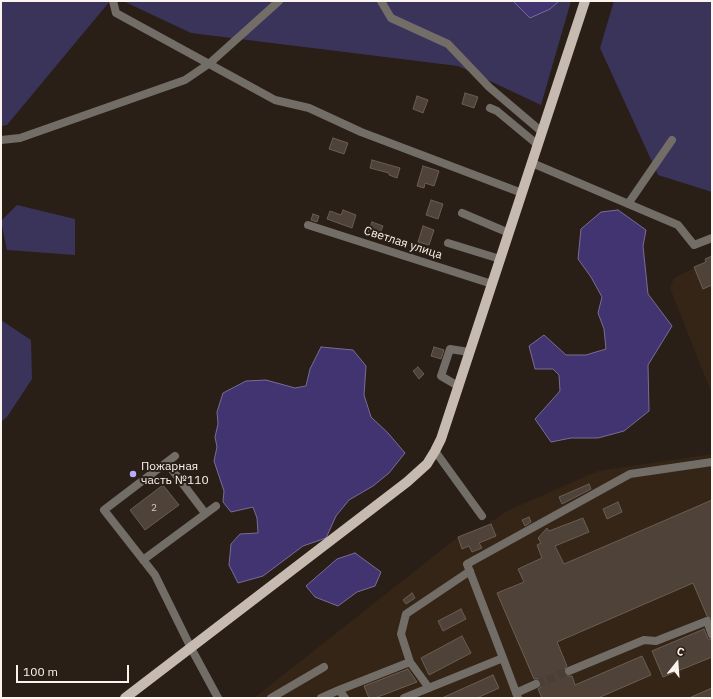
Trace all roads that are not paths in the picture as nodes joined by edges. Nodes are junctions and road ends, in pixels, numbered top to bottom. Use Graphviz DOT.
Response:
graph roads {
  1 [pos="113,1"];
  2 [pos="279,1"];
  3 [pos="381,1"];
  4 [pos="585,1"];
  5 [pos="210,63"];
  6 [pos="490,108"];
  7 [pos="542,132"];
  8 [pos="1,140"];
  9 [pos="672,140"];
  10 [pos="538,145"];
  11 [pos="532,163"];
  12 [pos="522,193"];
  13 [pos="628,204"];
  14 [pos="462,213"];
  15 [pos="308,225"];
  16 [pos="509,233"];
  17 [pos="712,238"];
  18 [pos="448,243"];
  19 [pos="500,259"];
  20 [pos="492,284"];
  21 [pos="470,352"];
  22 [pos="458,386"];
  23 [pos="436,451"];
  24 [pos="175,456"];
  25 [pos="712,462"];
  26 [pos="167,463"];
  27 [pos="216,506"];
  28 [pos="205,513"];
  29 [pos="482,516"];
  30 [pos="143,560"];
  31 [pos="470,571"];
  32 [pos="712,635"];
  33 [pos="191,648"];
  34 [pos="504,658"];
  35 [pos="410,662"];
  36 [pos="324,667"];
  37 [pos="569,671"];
  38 [pos="536,684"];
  39 [pos="429,688"];
  40 [pos="339,690"];
  41 [pos="517,695"];
  42 [pos="125,698"];
  43 [pos="218,698"];
  44 [pos="271,698"];
  45 [pos="321,698"];
  46 [pos="345,698"];
  47 [pos="404,698"];
  1 -- 5 [label="lane"];
  2 -- 5 [label="lane"];
  3 -- 7 [label="lane"];
  4 -- 7 [label="main road"];
  5 -- 8 [label="lane"];
  5 -- 12 [label="lane"];
  6 -- 10 [label="lane"];
  7 -- 10 [label="main road"];
  9 -- 13 [label="lane"];
  10 -- 11 [label="main road"];
  11 -- 12 [label="main road"];
  11 -- 13 [label="lane"];
  12 -- 16 [label="main road"];
  13 -- 17 [label="lane"];
  14 -- 16 [label="lane"];
  15 -- 20 [label="lane, Светлая улица"];
  16 -- 19 [label="main road"];
  18 -- 19 [label="lane"];
  19 -- 20 [label="main road"];
  20 -- 21 [label="main road"];
  21 -- 22 [label="main road"];
  21 -- 22 [label="lane"];
  22 -- 23 [label="main road"];
  23 -- 29 [label="lane"];
  23 -- 33 [label="main road"];
  24 -- 26 [label="lane"];
  25 -- 31 [label="lane"];
  26 -- 28 [label="lane"];
  26 -- 30 [label="lane"];
  27 -- 28 [label="lane"];
  28 -- 30 [label="lane"];
  30 -- 33 [label="lane"];
  31 -- 34 [label="lane"];
  31 -- 35 [label="lane"];
  32 -- 37 [label="lane"];
  33 -- 42 [label="main road"];
  33 -- 43 [label="lane"];
  34 -- 39 [label="lane"];
  34 -- 41 [label="lane"];
  35 -- 39 [label="lane"];
  35 -- 40 [label="lane"];
  36 -- 44 [label="lane"];
  38 -- 41 [label="lane"];
  39 -- 47 [label="lane"];
  40 -- 45 [label="lane"];
  40 -- 46 [label="lane"];
}
